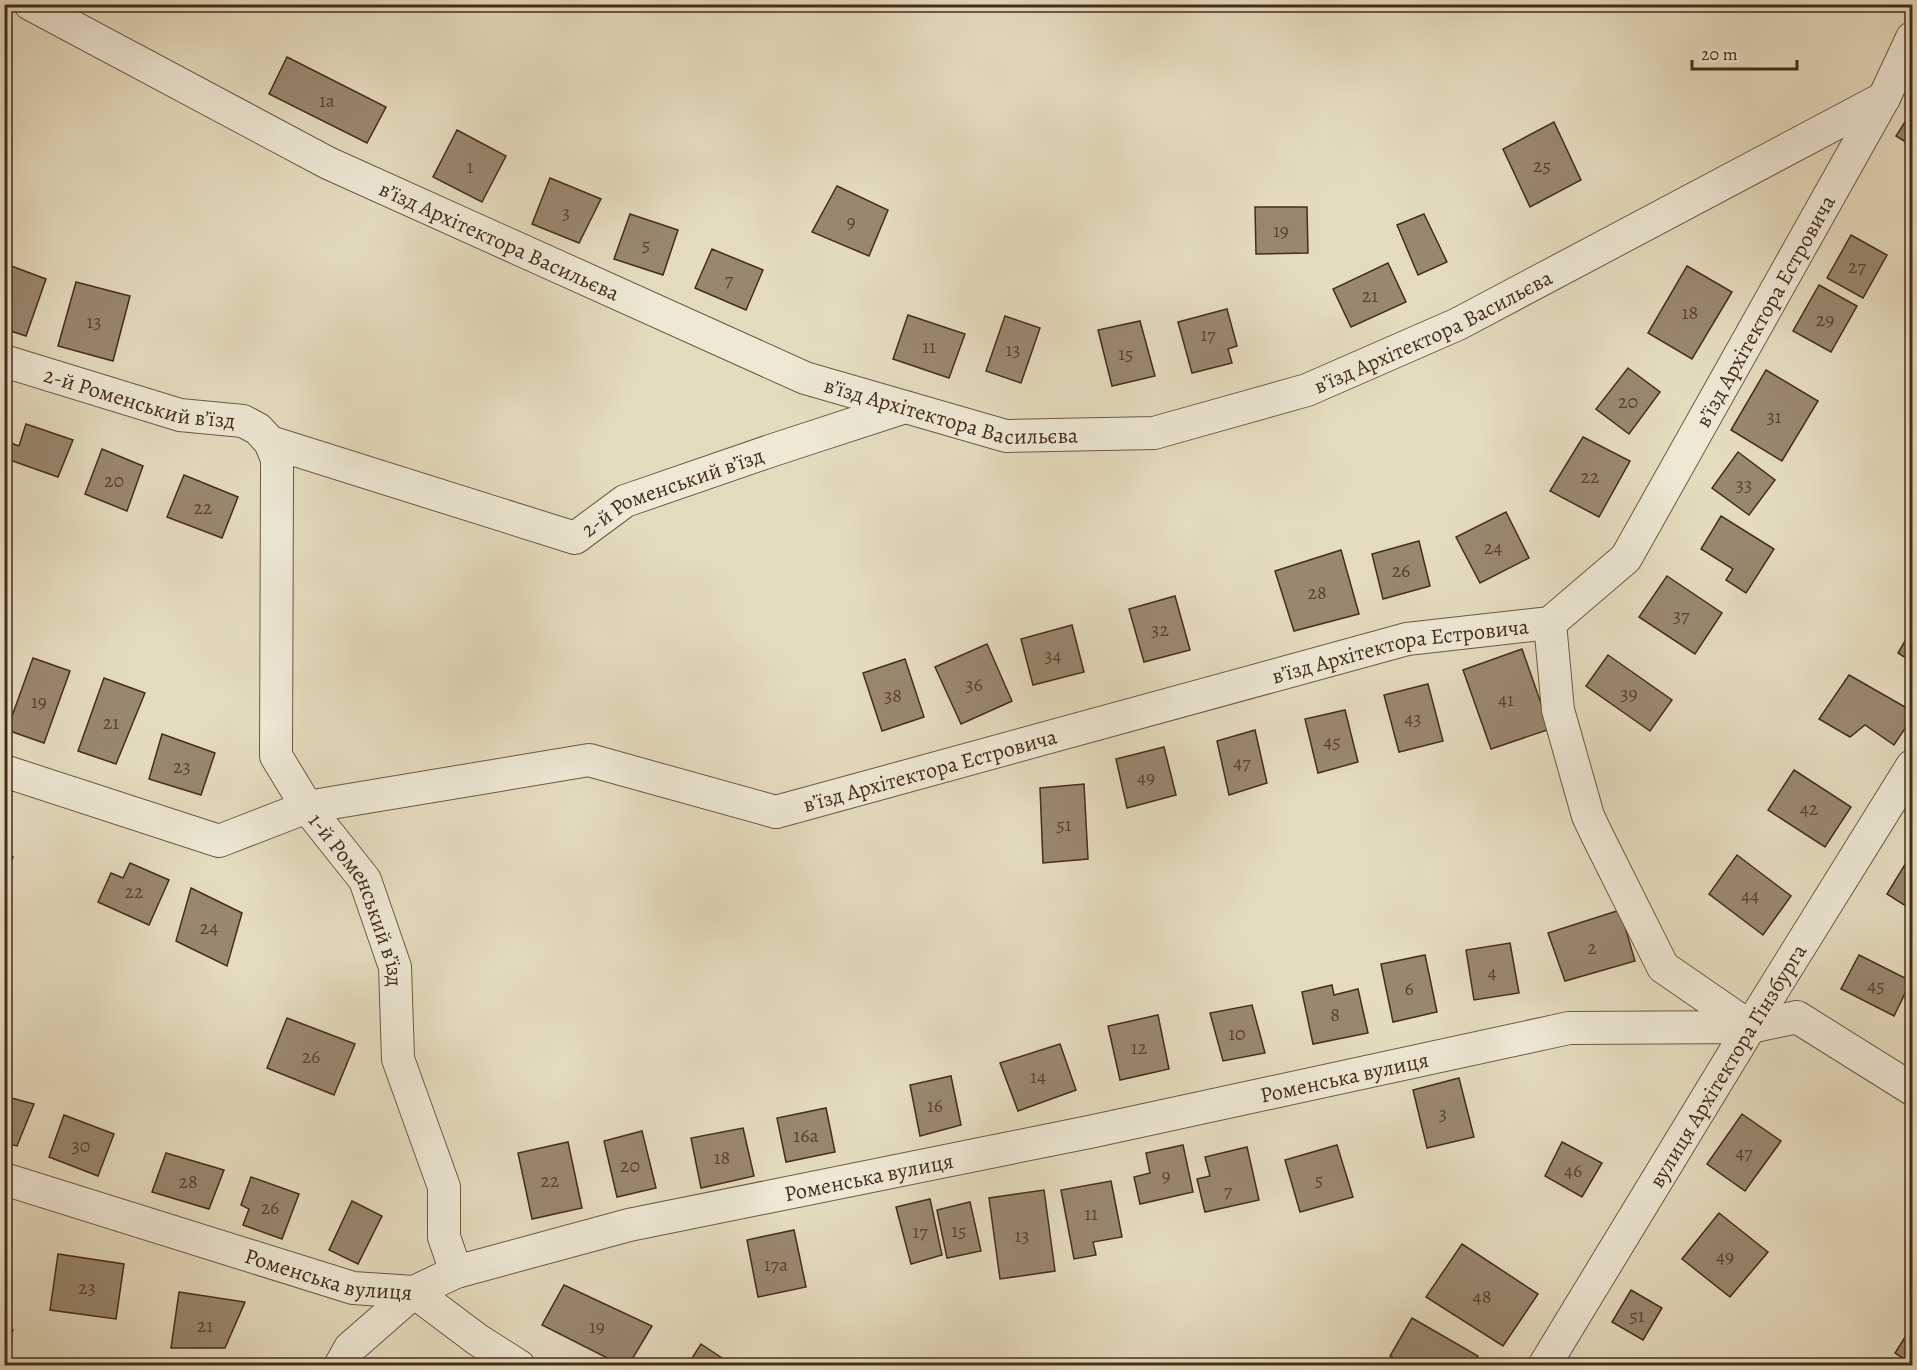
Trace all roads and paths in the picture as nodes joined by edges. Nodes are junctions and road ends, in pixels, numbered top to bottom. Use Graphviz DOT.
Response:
graph roads {
  1 [pos="30,4"];
  2 [pos="1912,38"];
  3 [pos="1884,98"];
  4 [pos="4,362"];
  5 [pos="905,407"];
  6 [pos="270,442"];
  7 [pos="1550,623"];
  8 [pos="1912,766"];
  9 [pos="4,771"];
  10 [pos="307,807"];
  11 [pos="1750,1027"];
  12 [pos="1912,1089"];
  13 [pos="4,1179"];
  14 [pos="456,1272"];
  15 [pos="414,1292"];
  16 [pos="340,1365"];
  17 [pos="519,1365"];
  18 [pos="1544,1365"];
  1 -- 5 [label="street, в’їзд Архітектора Васильєва"];
  2 -- 3 [label="street, в’їзд Архітектора Естровича"];
  3 -- 5 [label="street, в’їзд Архітектора Васильєва"];
  3 -- 7 [label="street, в’їзд Архітектора Естровича"];
  4 -- 6 [label="street, 2-й Роменський в’їзд"];
  5 -- 6 [label="street, 2-й Роменський в’їзд"];
  6 -- 10 [label="street"];
  7 -- 10 [label="street, в’їзд Архітектора Естровича"];
  7 -- 11 [label="street, в’їзд Архітектора Естровича"];
  8 -- 11 [label="street, вулиця Архітектора Гінзбурга"];
  9 -- 10 [label="street, 1-й Роменський в’їзд"];
  10 -- 14 [label="street, 1-й Роменський в’їзд"];
  11 -- 12 [label="street, Роменська вулиця"];
  11 -- 14 [label="street, Роменська вулиця"];
  11 -- 18 [label="street, вулиця Архітектора Гінзбурга"];
  13 -- 15 [label="street, Роменська вулиця"];
  14 -- 15 [label="street, Роменська вулиця"];
  15 -- 16 [label="street"];
  15 -- 17 [label="street"];
}
